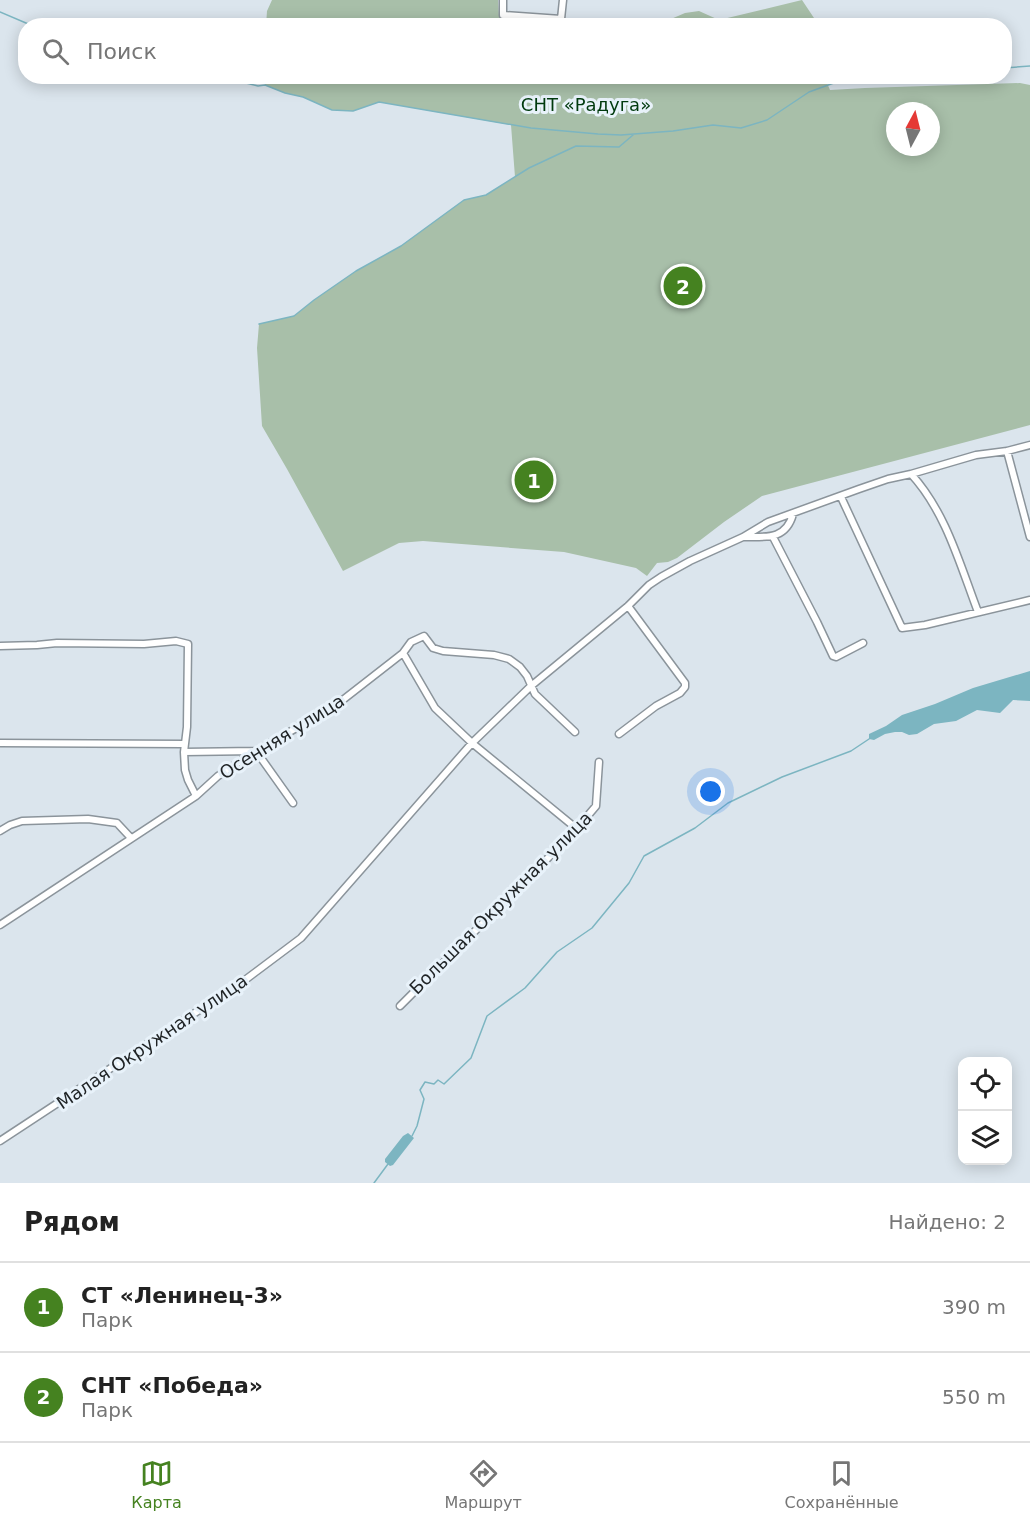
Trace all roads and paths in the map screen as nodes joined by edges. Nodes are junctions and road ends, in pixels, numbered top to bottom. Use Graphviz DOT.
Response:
graph roads {
  1 [pos="503,0"];
  2 [pos="563,0"];
  3 [pos="546,18"];
  4 [pos="561,18"];
  5 [pos="1030,445"];
  6 [pos="1008,451"];
  7 [pos="910,474"];
  8 [pos="841,497"];
  9 [pos="793,514"];
  10 [pos="743,537"];
  11 [pos="773,537"];
  12 [pos="1030,537"];
  13 [pos="1030,600"];
  14 [pos="628,606"];
  15 [pos="978,612"];
  16 [pos="863,643"];
  17 [pos="0,646"];
  18 [pos="403,653"];
  19 [pos="531,686"];
  20 [pos="575,732"];
  21 [pos="619,734"];
  22 [pos="0,743"];
  23 [pos="472,743"];
  24 [pos="184,744"];
  25 [pos="256,751"];
  26 [pos="184,752"];
  27 [pos="599,762"];
  28 [pos="196,796"];
  29 [pos="293,802"];
  30 [pos="576,829"];
  31 [pos="0,831"];
  32 [pos="131,838"];
  33 [pos="0,925"];
  34 [pos="399,1006"];
  35 [pos="0,1141"];
  1 -- 3 [label="street"];
  2 -- 4 [label="street"];
  5 -- 6 [label="street"];
  6 -- 7 [label="street"];
  6 -- 12 [label="street"];
  7 -- 8 [label="street"];
  7 -- 15 [label="street"];
  8 -- 9 [label="street"];
  8 -- 15 [label="street"];
  9 -- 10 [label="street"];
  9 -- 11 [label="street"];
  10 -- 11 [label="street"];
  10 -- 14 [label="street, Малая Окружная улица"];
  11 -- 16 [label="street"];
  13 -- 15 [label="street"];
  14 -- 19 [label="street, Малая Окружная улица"];
  14 -- 21 [label="street"];
  17 -- 24 [label="street"];
  18 -- 19 [label="street, Осенняя улица"];
  18 -- 23 [label="street"];
  18 -- 25 [label="street, Осенняя улица"];
  19 -- 20 [label="street"];
  19 -- 23 [label="street, Малая Окружная улица"];
  22 -- 24 [label="street"];
  23 -- 30 [label="street"];
  23 -- 35 [label="street, Малая Окружная улица"];
  24 -- 26 [label="street"];
  25 -- 26 [label="street"];
  25 -- 28 [label="street, Осенняя улица"];
  25 -- 29 [label="street"];
  26 -- 28 [label="street"];
  27 -- 30 [label="street, Большая Окружная улица"];
  28 -- 32 [label="street, Осенняя улица"];
  30 -- 34 [label="street, Большая Окружная улица"];
  31 -- 32 [label="street"];
  32 -- 33 [label="street, Осенняя улица"];
}
